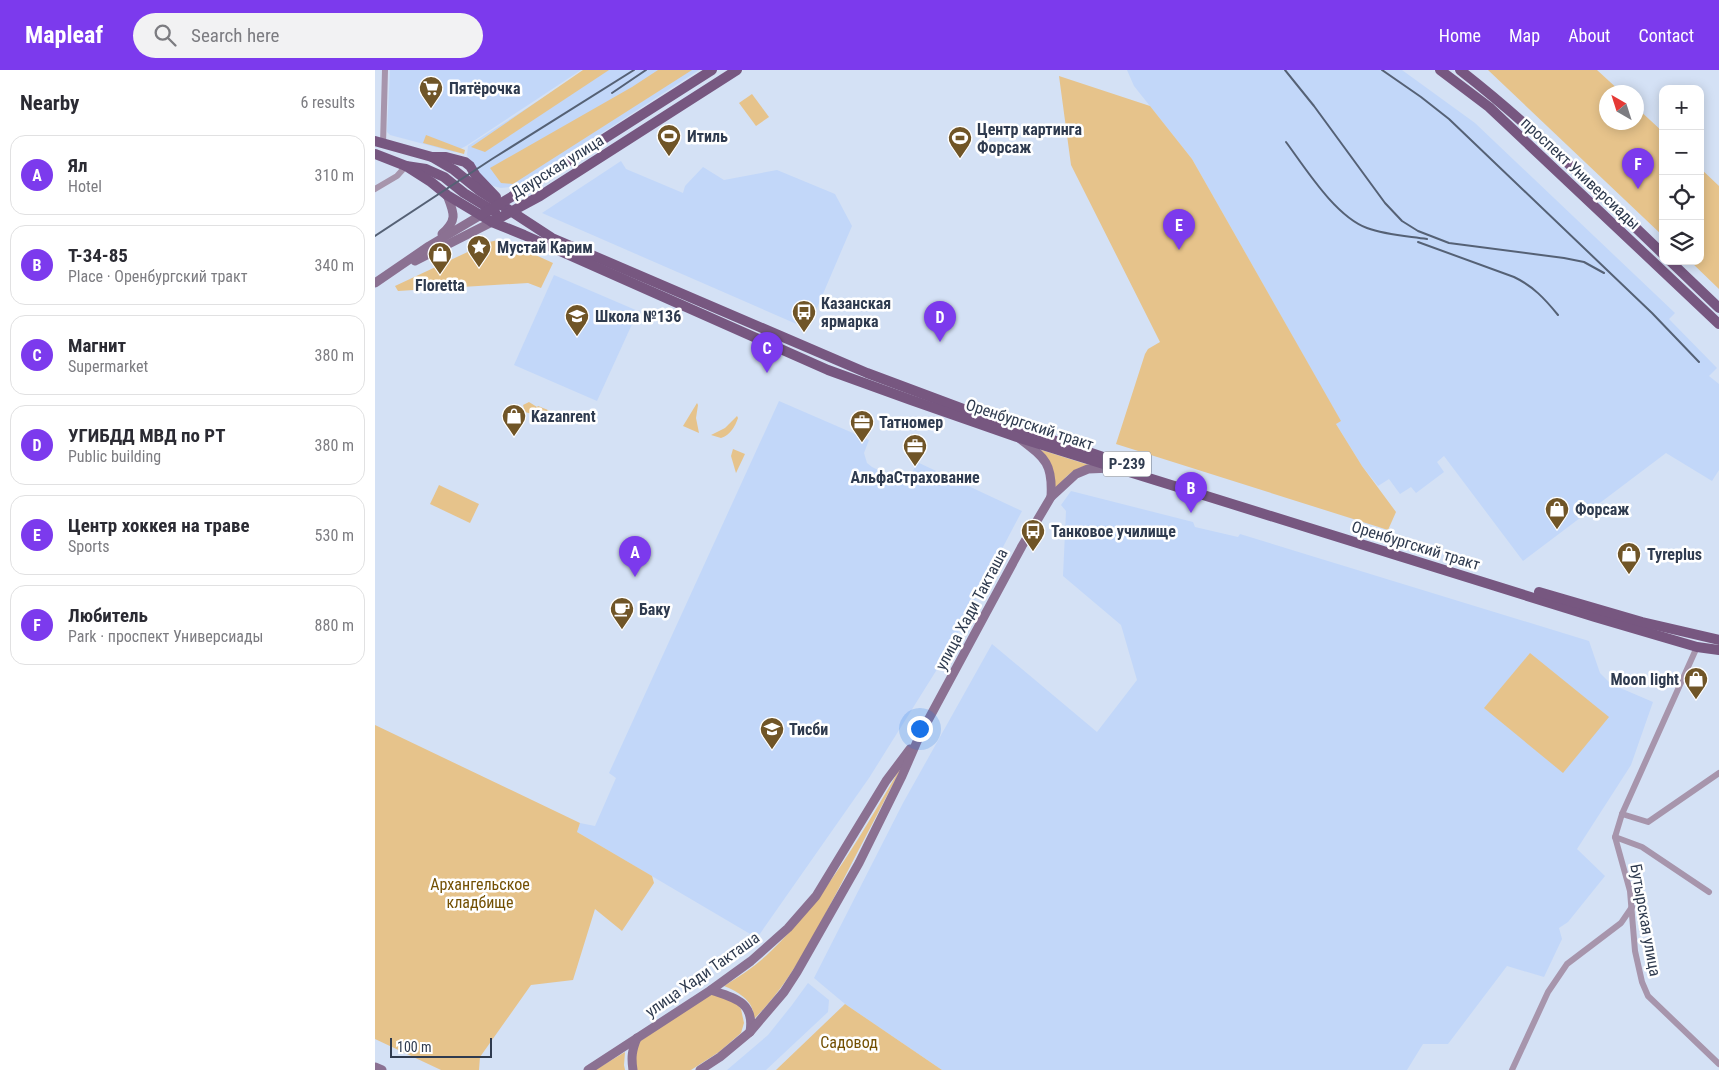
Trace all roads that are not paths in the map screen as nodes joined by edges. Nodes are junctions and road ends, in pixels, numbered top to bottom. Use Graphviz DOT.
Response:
graph roads {
  1 [pos="385,70"];
  2 [pos="712,70"];
  3 [pos="737,70"];
  4 [pos="1439,70"];
  5 [pos="1460,70"];
  6 [pos="379,142"];
  7 [pos="375,154"];
  8 [pos="406,166"];
  9 [pos="375,189"];
  10 [pos="447,195"];
  11 [pos="501,204"];
  12 [pos="513,211"];
  13 [pos="485,213"];
  14 [pos="492,222"];
  15 [pos="429,246"];
  16 [pos="1659,250"];
  17 [pos="1675,265"];
  18 [pos="386,276"];
  19 [pos="375,284"];
  20 [pos="1719,308"];
  21 [pos="1719,324"];
  22 [pos="1017,437"];
  23 [pos="1115,468"];
  24 [pos="1051,497"];
  25 [pos="1719,640"];
  26 [pos="1697,646"];
  27 [pos="1719,650"];
  28 [pos="919,737"];
  29 [pos="1719,773"];
  30 [pos="1622,814"];
  31 [pos="1615,837"];
  32 [pos="1709,892"];
  33 [pos="1632,908"];
  34 [pos="711,990"];
  35 [pos="750,1032"];
  36 [pos="637,1038"];
  37 [pos="1719,1064"];
  38 [pos="375,1067"];
  39 [pos="382,1070"];
  40 [pos="588,1070"];
  41 [pos="633,1070"];
  42 [pos="700,1070"];
  43 [pos="1512,1070"];
  1 -- 6 [label="street"];
  2 -- 11 [label="main road, Даурская улица"];
  3 -- 12 [label="main road, Даурская улица"];
  4 -- 21 [label="main road, проспект Универсиады"];
  5 -- 16 [label="main road, проспект Универсиады"];
  6 -- 11 [label="main road, Оренбургский тракт"];
  7 -- 8 [label="main road"];
  8 -- 9 [label="street"];
  8 -- 10 [label="main road"];
  8 -- 13 [label="main road"];
  10 -- 13 [label="main road"];
  10 -- 15 [label="street"];
  11 -- 12 [label="main road, Оренбургский тракт"];
  11 -- 13 [label="main road, Даурская улица"];
  12 -- 13 [label="main road"];
  12 -- 14 [label="main road, Даурская улица"];
  12 -- 25 [label="main road, Оренбургский тракт / Р-239"];
  13 -- 14 [label="main road, Оренбургский тракт"];
  13 -- 15 [label="street, Даурская улица"];
  14 -- 18 [label="street, Даурская улица"];
  14 -- 22 [label="main road, Оренбургский тракт / Р-239"];
  15 -- 18 [label="street, Даурская улица"];
  17 -- 20 [label="main road"];
  18 -- 19 [label="street, Даурская улица"];
  22 -- 23 [label="main road, Оренбургский тракт / Р-239"];
  22 -- 24 [label="street"];
  23 -- 24 [label="street, улица Хади Такташа"];
  23 -- 26 [label="main road, Оренбургский тракт / Р-239"];
  24 -- 28 [label="street, улица Хади Такташа"];
  26 -- 27 [label="main road, Оренбургский тракт / Р-239"];
  26 -- 30 [label="street"];
  28 -- 34 [label="street, улица Хади Такташа"];
  28 -- 35 [label="street, улица Хади Такташа"];
  29 -- 30 [label="street"];
  30 -- 31 [label="street"];
  31 -- 32 [label="street"];
  31 -- 33 [label="street, Бутырская улица"];
  33 -- 37 [label="street, Бутырская улица"];
  33 -- 43 [label="street"];
  34 -- 35 [label="street"];
  34 -- 36 [label="street, улица Хади Такташа"];
  35 -- 42 [label="street, улица Хади Такташа"];
  36 -- 40 [label="street, улица Хади Такташа"];
  36 -- 41 [label="street"];
  38 -- 39 [label="street"];
}
